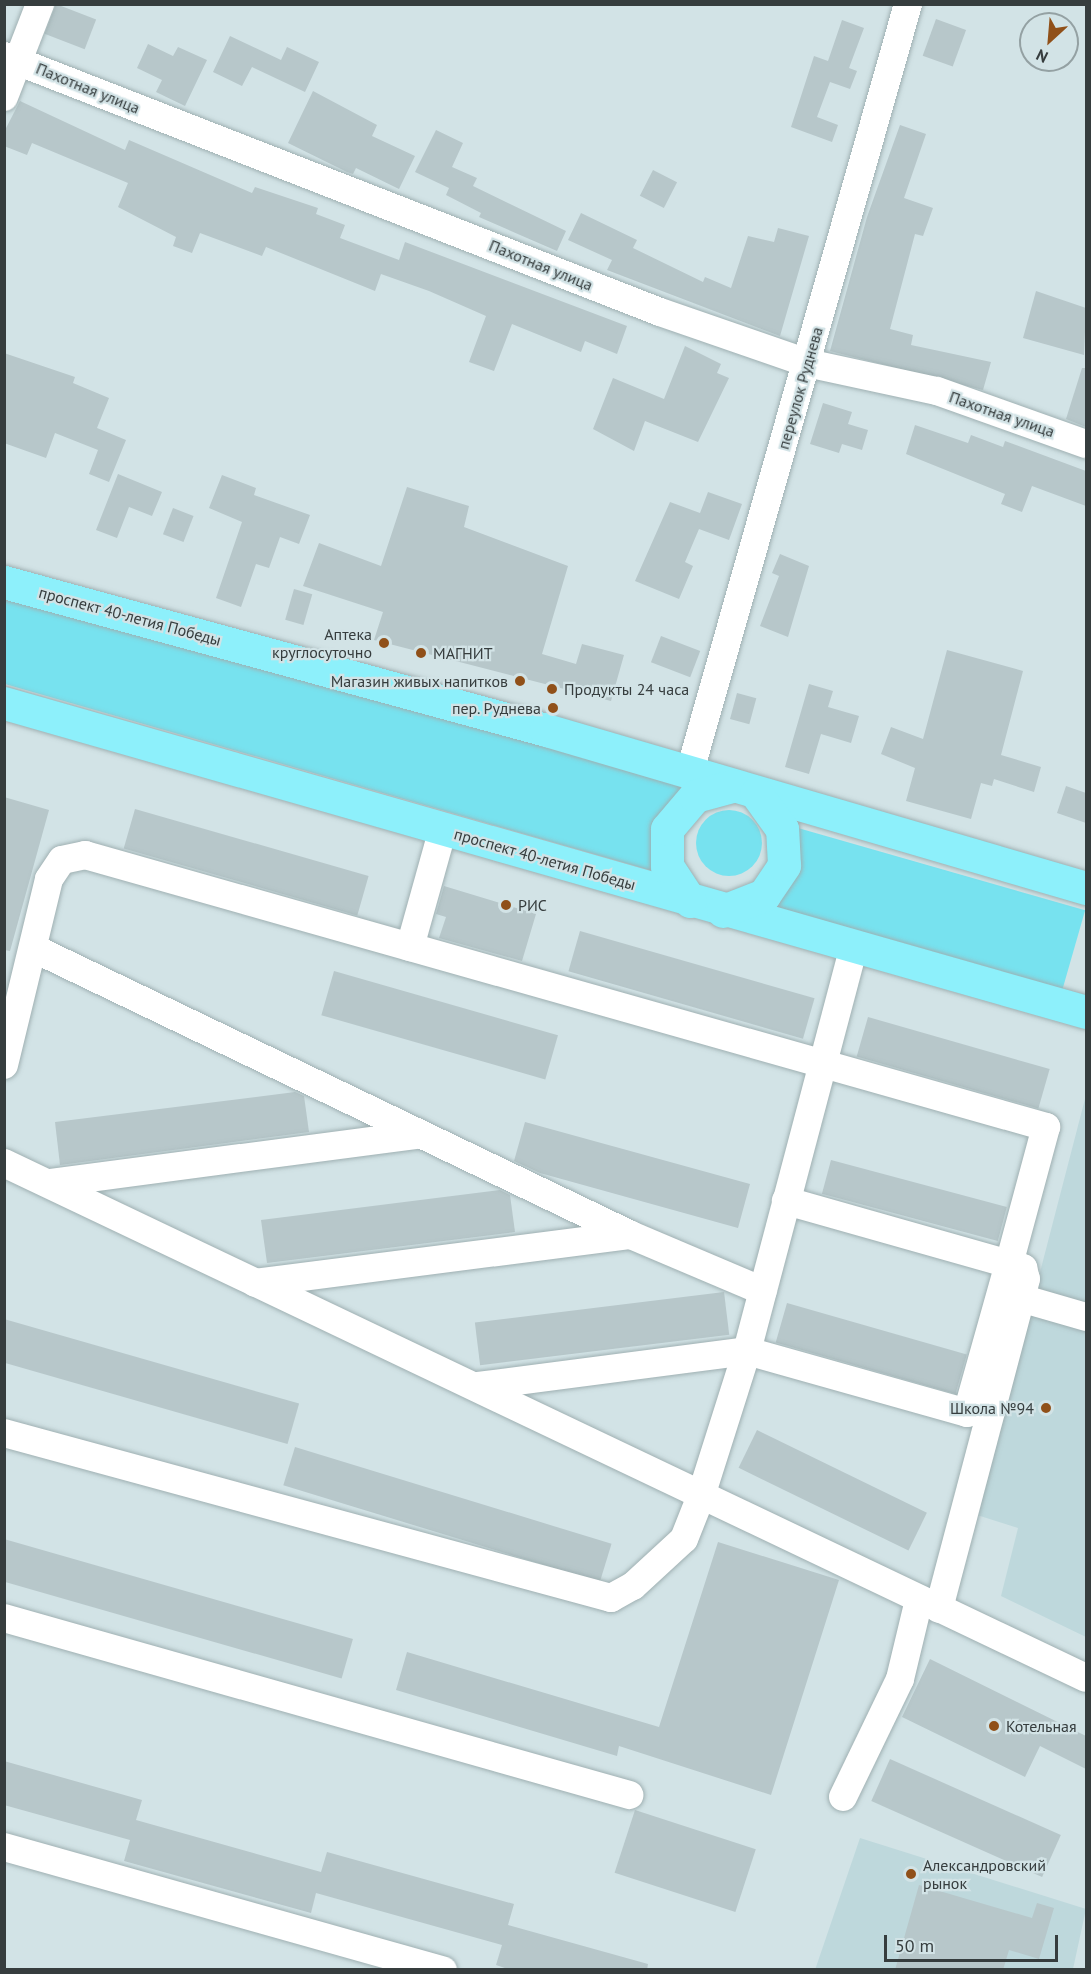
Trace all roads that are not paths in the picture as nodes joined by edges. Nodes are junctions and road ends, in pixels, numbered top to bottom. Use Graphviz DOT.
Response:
graph roads {
  1 [pos="40,4"];
  2 [pos="908,4"];
  3 [pos="11,58"];
  4 [pos="4,97"];
  5 [pos="807,363"];
  6 [pos="1086,444"];
  7 [pos="4,582"];
  8 [pos="4,703"];
  9 [pos="690,771"];
  10 [pos="745,790"];
  11 [pos="443,829"];
  12 [pos="1086,888"];
  13 [pos="690,901"];
  14 [pos="723,910"];
  15 [pos="854,946"];
  16 [pos="410,947"];
  17 [pos="33,948"];
  18 [pos="1086,1012"];
  19 [pos="823,1064"];
  20 [pos="4,1065"];
  21 [pos="421,1134"];
  22 [pos="4,1163"];
  23 [pos="51,1183"];
  24 [pos="786,1201"];
  25 [pos="631,1235"];
  26 [pos="1009,1264"];
  27 [pos="254,1283"];
  28 [pos="763,1291"];
  29 [pos="1011,1296"];
  30 [pos="1086,1317"];
  31 [pos="747,1351"];
  32 [pos="478,1386"];
  33 [pos="4,1433"];
  34 [pos="701,1496"];
  35 [pos="929,1604"];
  36 [pos="4,1618"];
  37 [pos="1086,1678"];
  38 [pos="629,1795"];
  39 [pos="843,1797"];
  40 [pos="4,1847"];
  41 [pos="441,1969"];
  1 -- 3 [label="street"];
  2 -- 5 [label="street, переулок Руднева"];
  3 -- 4 [label="street"];
  3 -- 5 [label="street, Пахотная улица"];
  5 -- 6 [label="street, Пахотная улица"];
  5 -- 9 [label="street, переулок Руднева"];
  7 -- 9 [label="main road, проспект 40-летия Победы"];
  8 -- 11 [label="main road, проспект 40-летия Победы"];
  9 -- 10 [label="main road, проспект 40-летия Победы"];
  10 -- 12 [label="main road, проспект 40-летия Победы"];
  10 -- 13 [label="main road"];
  10 -- 14 [label="main road"];
  11 -- 13 [label="main road, проспект 40-летия Победы"];
  11 -- 16 [label="street"];
  13 -- 14 [label="main road, проспект 40-летия Победы"];
  14 -- 15 [label="main road, проспект 40-летия Победы"];
  15 -- 18 [label="main road, проспект 40-летия Победы"];
  15 -- 19 [label="street"];
  16 -- 17 [label="street"];
  16 -- 19 [label="street"];
  17 -- 20 [label="street"];
  17 -- 21 [label="street"];
  19 -- 24 [label="street"];
  19 -- 26 [label="street"];
  21 -- 23 [label="street"];
  21 -- 25 [label="street"];
  22 -- 23 [label="street"];
  23 -- 27 [label="street"];
  24 -- 26 [label="street"];
  24 -- 28 [label="street"];
  25 -- 27 [label="street"];
  25 -- 28 [label="street"];
  26 -- 29 [label="street"];
  27 -- 32 [label="street"];
  28 -- 31 [label="street"];
  29 -- 30 [label="street"];
  29 -- 31 [label="street"];
  29 -- 35 [label="street"];
  31 -- 32 [label="street"];
  31 -- 34 [label="street"];
  32 -- 34 [label="street"];
  33 -- 34 [label="street"];
  34 -- 35 [label="street"];
  35 -- 37 [label="street"];
  35 -- 39 [label="street"];
  36 -- 38 [label="street"];
  40 -- 41 [label="street"];
}
